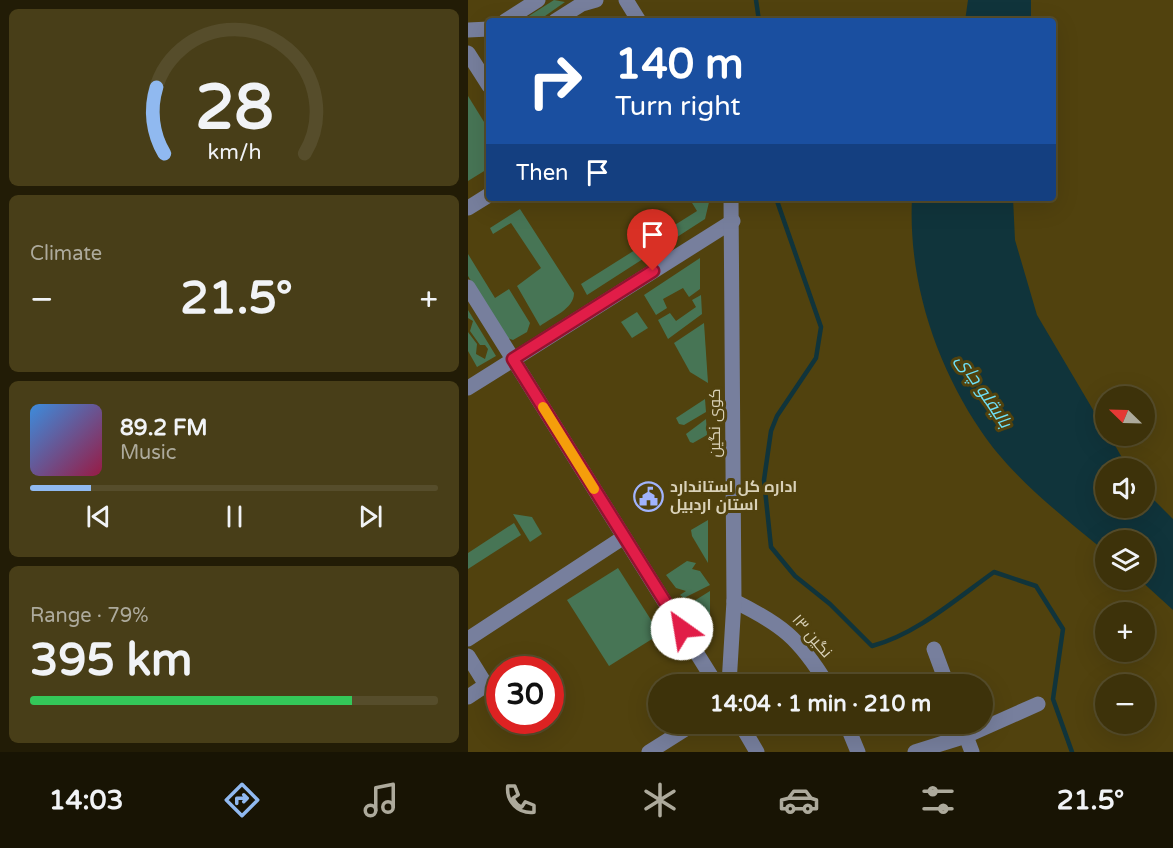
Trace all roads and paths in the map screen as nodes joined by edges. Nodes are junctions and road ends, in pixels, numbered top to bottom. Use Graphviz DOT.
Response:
graph roads {
  1 [pos="538,0"];
  2 [pos="596,0"];
  3 [pos="626,0"];
  4 [pos="510,18"];
  5 [pos="560,18"];
  6 [pos="637,18"];
  7 [pos="486,29"];
  8 [pos="468,30"];
  9 [pos="468,52"];
  10 [pos="486,81"];
  11 [pos="486,197"];
  12 [pos="731,201"];
  13 [pos="468,208"];
  14 [pos="733,220"];
  15 [pos="468,287"];
  16 [pos="513,359"];
  17 [pos="468,388"];
  18 [pos="624,537"];
  19 [pos="734,601"];
  20 [pos="468,639"];
  21 [pos="934,649"];
  22 [pos="468,656"];
  23 [pos="710,674"];
  24 [pos="730,674"];
  25 [pos="821,674"];
  26 [pos="943,674"];
  27 [pos="468,697"];
  28 [pos="1038,704"];
  29 [pos="993,719"];
  30 [pos="678,734"];
  31 [pos="746,734"];
  32 [pos="851,734"];
  33 [pos="953,734"];
  34 [pos="965,734"];
  35 [pos="649,752"];
  36 [pos="757,752"];
  37 [pos="858,752"];
  38 [pos="915,752"];
  39 [pos="972,752"];
  1 -- 4 [label="street"];
  2 -- 5 [label="street"];
  3 -- 6 [label="street"];
  7 -- 8 [label="street"];
  9 -- 10 [label="street"];
  11 -- 13 [label="street"];
  12 -- 14 [label="street, کوی نگین"];
  14 -- 16 [label="street"];
  14 -- 19 [label="street, کوی نگین"];
  15 -- 16 [label="street"];
  16 -- 17 [label="street"];
  16 -- 18 [label="street"];
  18 -- 20 [label="street"];
  18 -- 23 [label="street"];
  19 -- 24 [label="street, کوی نگین"];
  19 -- 25 [label="street, نگین ۱۳"];
  21 -- 26 [label="street"];
  22 -- 27 [label="street"];
  28 -- 29 [label="street"];
  30 -- 35 [label="street"];
  31 -- 36 [label="street"];
  32 -- 37 [label="street"];
  33 -- 38 [label="street"];
  34 -- 39 [label="street"];
}
